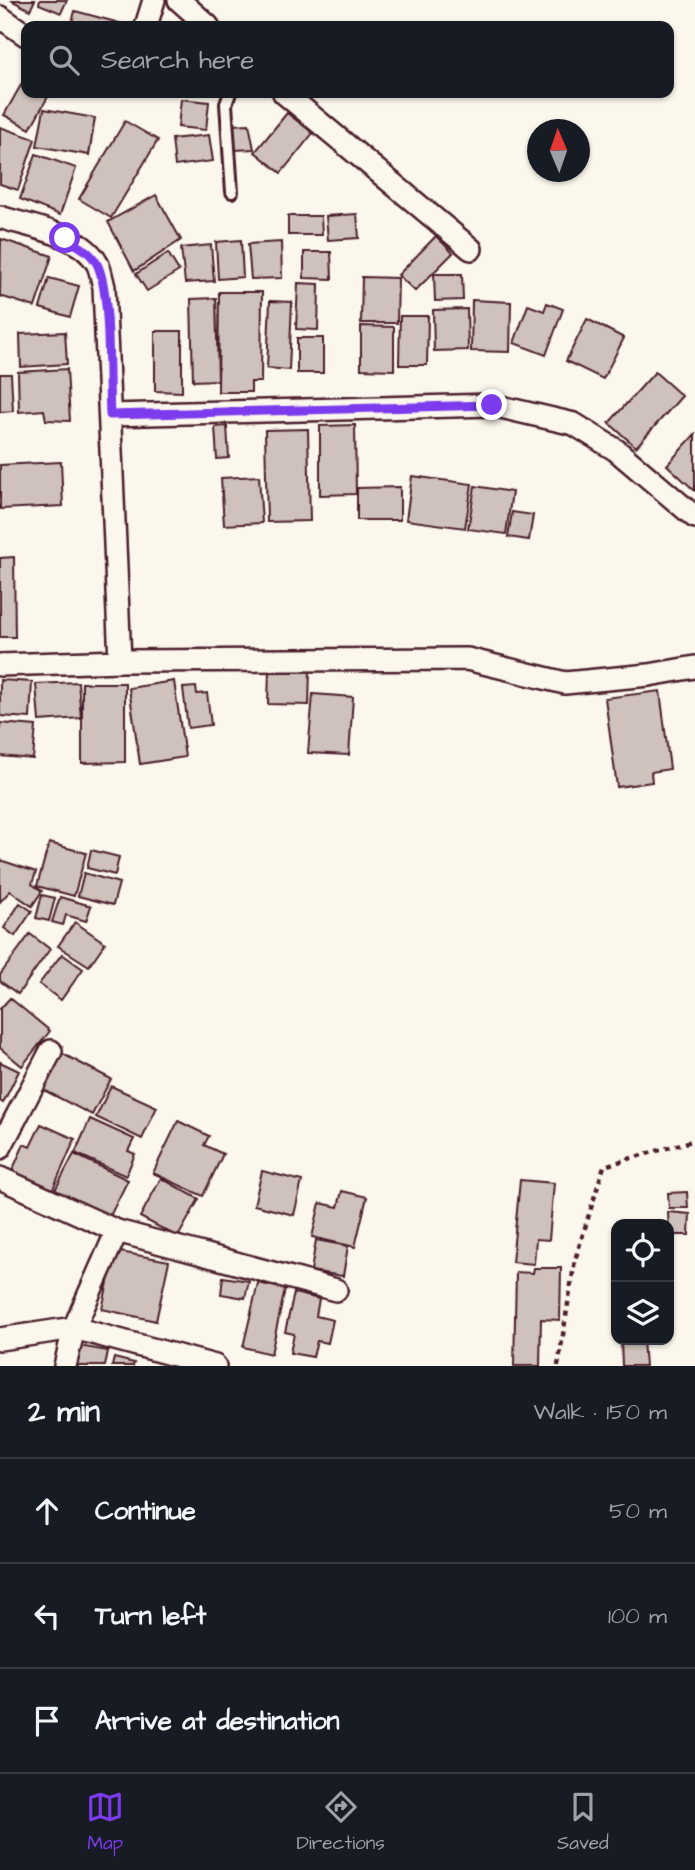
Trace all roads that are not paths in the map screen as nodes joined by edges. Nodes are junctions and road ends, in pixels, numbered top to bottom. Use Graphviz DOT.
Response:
graph roads {
  1 [pos="154,0"];
  2 [pos="178,0"];
  3 [pos="0,17"];
  4 [pos="148,21"];
  5 [pos="202,21"];
  6 [pos="21,32"];
  7 [pos="228,98"];
  8 [pos="290,98"];
  9 [pos="232,192"];
  10 [pos="0,217"];
  11 [pos="471,248"];
  12 [pos="110,415"];
  13 [pos="695,516"];
  14 [pos="120,661"];
  15 [pos="0,665"];
  16 [pos="695,667"];
  17 [pos="51,1051"];
  18 [pos="0,1148"];
  19 [pos="0,1178"];
  20 [pos="117,1231"];
  21 [pos="336,1290"];
  22 [pos="74,1328"];
  23 [pos="0,1339"];
  24 [pos="65,1366"];
  25 [pos="215,1366"];
  1 -- 4 [label="street"];
  2 -- 5 [label="street"];
  3 -- 6 [label="street"];
  7 -- 9 [label="lane"];
  8 -- 11 [label="street"];
  10 -- 12 [label="street"];
  12 -- 13 [label="street"];
  12 -- 14 [label="street"];
  14 -- 15 [label="street"];
  14 -- 16 [label="street"];
  17 -- 18 [label="street"];
  19 -- 20 [label="street"];
  20 -- 21 [label="street"];
  20 -- 22 [label="street"];
  22 -- 23 [label="street"];
  22 -- 24 [label="street"];
  22 -- 25 [label="street"];
}
